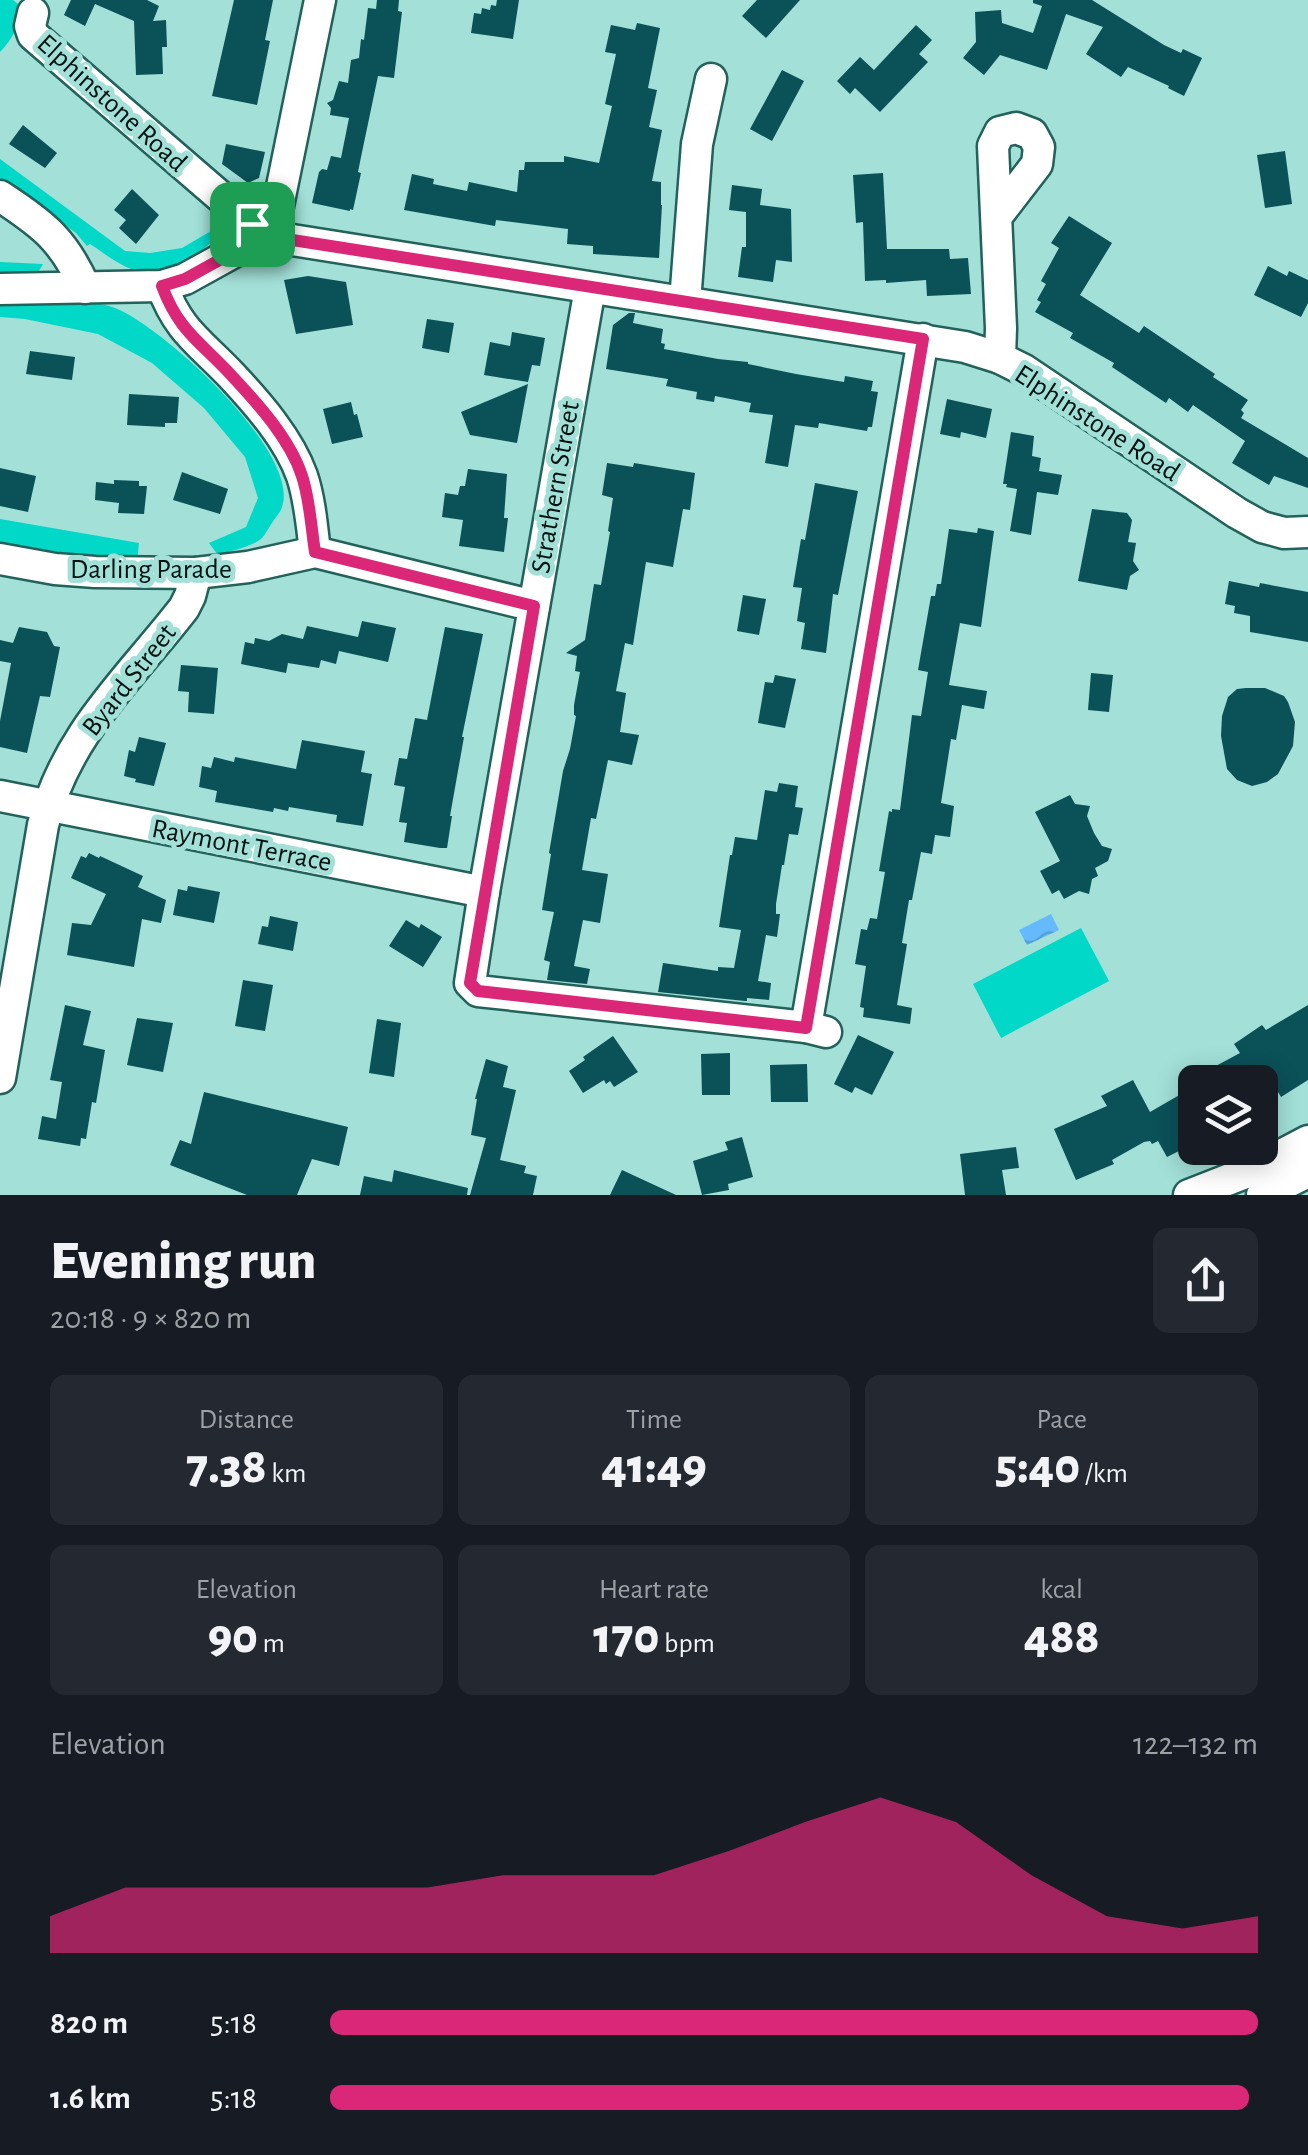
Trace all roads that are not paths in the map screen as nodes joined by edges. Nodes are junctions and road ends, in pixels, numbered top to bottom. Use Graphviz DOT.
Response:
graph roads {
  1 [pos="320,0"];
  2 [pos="33,13"];
  3 [pos="711,79"];
  4 [pos="0,196"];
  5 [pos="997,216"];
  6 [pos="267,230"];
  7 [pos="162,286"];
  8 [pos="0,288"];
  9 [pos="85,288"];
  10 [pos="590,288"];
  11 [pos="685,302"];
  12 [pos="923,339"];
  13 [pos="1000,358"];
  14 [pos="1308,532"];
  15 [pos="315,552"];
  16 [pos="0,559"];
  17 [pos="196,574"];
  18 [pos="534,606"];
  19 [pos="0,796"];
  20 [pos="48,804"];
  21 [pos="484,892"];
  22 [pos="0,1078"];
  23 [pos="1308,1141"];
  24 [pos="1308,1172"];
  25 [pos="1189,1195"];
  26 [pos="1262,1195"];
  1 -- 6 [label="street"];
  2 -- 6 [label="street, Elphinstone Road"];
  3 -- 11 [label="street"];
  4 -- 9 [label="street"];
  5 -- 13 [label="street"];
  6 -- 7 [label="street"];
  6 -- 10 [label="street, Elphinstone Road"];
  7 -- 9 [label="street"];
  7 -- 15 [label="street"];
  8 -- 9 [label="street"];
  10 -- 11 [label="street, Elphinstone Road"];
  10 -- 18 [label="street, Strathern Street"];
  11 -- 12 [label="street, Elphinstone Road"];
  12 -- 13 [label="street, Elphinstone Road"];
  12 -- 21 [label="street, Strathern Street"];
  13 -- 14 [label="street, Elphinstone Road"];
  15 -- 17 [label="street, Darling Parade"];
  15 -- 18 [label="street, Darling Parade"];
  16 -- 17 [label="street, Darling Parade"];
  17 -- 20 [label="street, Byard Street"];
  18 -- 21 [label="street, Strathern Street"];
  19 -- 20 [label="street, Raymont Terrace"];
  20 -- 21 [label="street, Raymont Terrace"];
  20 -- 22 [label="street, Byard Street"];
  23 -- 25 [label="street"];
  24 -- 26 [label="street"];
}
